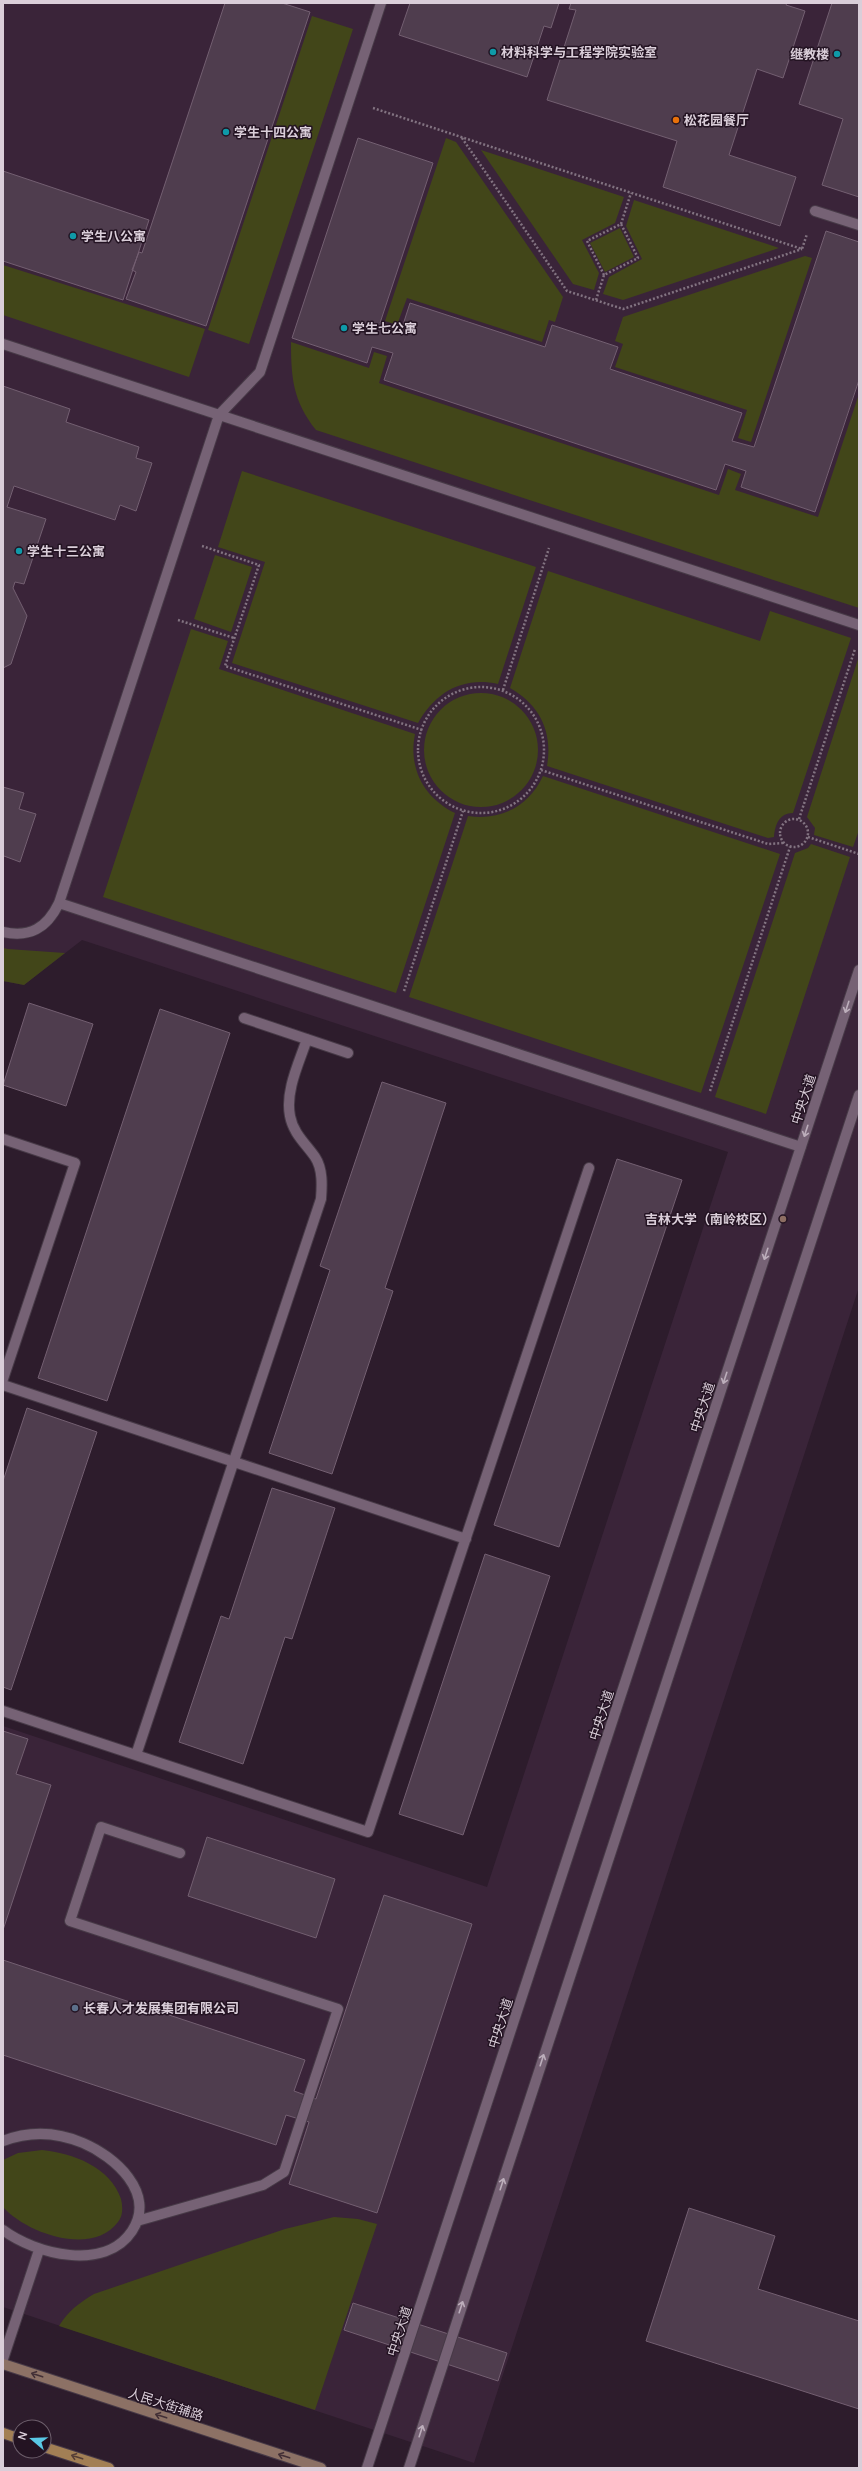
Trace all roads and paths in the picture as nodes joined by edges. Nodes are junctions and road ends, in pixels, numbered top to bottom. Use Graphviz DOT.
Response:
graph roads {
  1 [pos="380,3"];
  2 [pos="348,100"];
  3 [pos="462,138"];
  4 [pos="631,193"];
  5 [pos="815,211"];
  6 [pos="621,224"];
  7 [pos="859,225"];
  8 [pos="802,249"];
  9 [pos="604,275"];
  10 [pos="596,300"];
  11 [pos="3,344"];
  12 [pos="219,415"];
  13 [pos="557,526"];
  14 [pos="179,539"];
  15 [pos="155,612"];
  16 [pos="859,625"];
  17 [pos="234,638"];
  18 [pos="856,644"];
  19 [pos="503,690"];
  20 [pos="422,730"];
  21 [pos="541,770"];
  22 [pos="463,810"];
  23 [pos="799,819"];
  24 [pos="808,837"];
  25 [pos="784,843"];
  26 [pos="790,847"];
  27 [pos="859,854"];
  28 [pos="59,903"];
  29 [pos="3,932"];
  30 [pos="859,970"];
  31 [pos="396,1014"];
  32 [pos="244,1018"];
  33 [pos="307,1039"];
  34 [pos="348,1053"];
  35 [pos="859,1095"];
  36 [pos="702,1114"];
  37 [pos="3,1139"];
  38 [pos="801,1147"];
  39 [pos="589,1168"];
  40 [pos="3,1379"];
  41 [pos="3,1385"];
  42 [pos="234,1462"];
  43 [pos="466,1539"];
  44 [pos="3,1711"];
  45 [pos="136,1755"];
  46 [pos="180,1853"];
  47 [pos="3,2142"];
  48 [pos="137,2221"];
  49 [pos="3,2230"];
  50 [pos="39,2250"];
  51 [pos="3,2359"];
  52 [pos="3,2364"];
  53 [pos="52,2450"];
  54 [pos="109,2468"];
  55 [pos="322,2468"];
  56 [pos="367,2468"];
  57 [pos="409,2468"];
  1 -- 2 [label="lane"];
  2 -- 3 [label="path"];
  2 -- 12 [label="lane"];
  3 -- 4 [label="path"];
  3 -- 10 [label="path"];
  4 -- 6 [label="path"];
  4 -- 8 [label="path"];
  5 -- 7 [label="lane"];
  5 -- 8 [label="path"];
  6 -- 9 [label="path"];
  6 -- 9 [label="path"];
  8 -- 10 [label="path"];
  9 -- 10 [label="path"];
  11 -- 12 [label="lane"];
  12 -- 13 [label="lane"];
  12 -- 14 [label="lane"];
  13 -- 16 [label="lane"];
  13 -- 19 [label="path"];
  14 -- 15 [label="lane"];
  14 -- 17 [label="path"];
  15 -- 17 [label="path"];
  15 -- 28 [label="lane"];
  17 -- 20 [label="path"];
  18 -- 23 [label="path"];
  19 -- 20 [label="path"];
  19 -- 21 [label="path"];
  20 -- 22 [label="path"];
  21 -- 22 [label="path"];
  21 -- 25 [label="path"];
  22 -- 31 [label="path"];
  23 -- 24 [label="path"];
  23 -- 25 [label="path"];
  24 -- 26 [label="path"];
  24 -- 27 [label="path"];
  25 -- 26 [label="path"];
  26 -- 36 [label="path"];
  28 -- 29 [label="lane"];
  28 -- 31 [label="lane"];
  30 -- 38 [label="lane, 中央大道, one-way"];
  31 -- 36 [label="lane"];
  32 -- 33 [label="lane"];
  33 -- 34 [label="lane"];
  33 -- 42 [label="lane"];
  57 -- 35 [label="lane, one-way"];
  36 -- 38 [label="lane"];
  37 -- 40 [label="lane"];
  38 -- 56 [label="lane, 中央大道, one-way"];
  39 -- 43 [label="lane"];
  41 -- 42 [label="lane"];
  42 -- 43 [label="lane"];
  42 -- 45 [label="lane"];
  43 -- 45 [label="lane"];
  44 -- 45 [label="lane"];
  46 -- 48 [label="lane"];
  47 -- 48 [label="lane"];
  48 -- 50 [label="lane"];
  49 -- 50 [label="lane"];
  50 -- 51 [label="lane"];
  55 -- 52 [label="main road, 人民大街辅路, one-way"];
  54 -- 53 [label="main road, one-way"];
}
